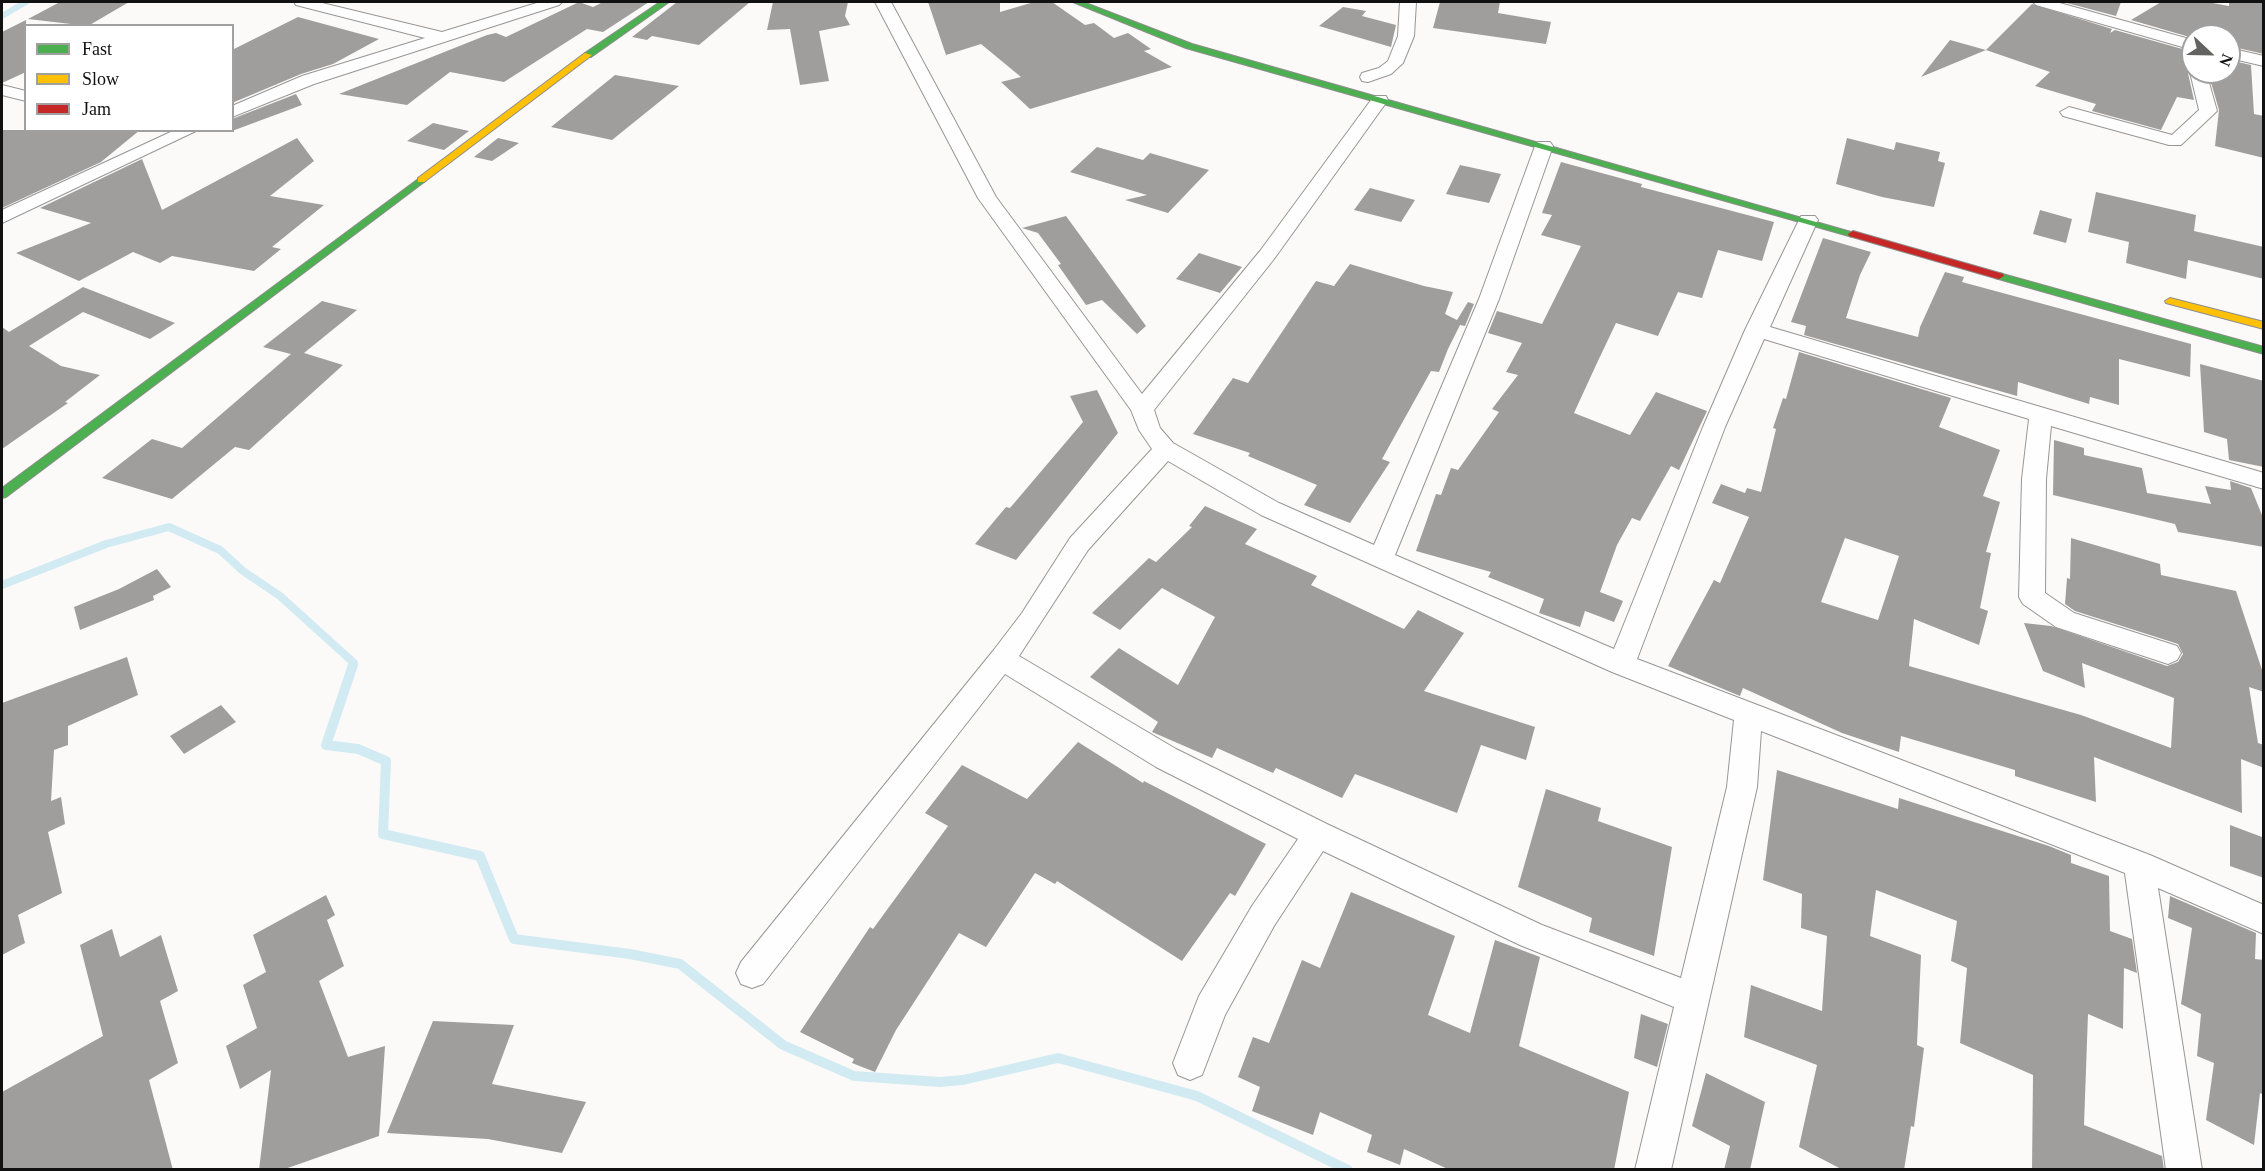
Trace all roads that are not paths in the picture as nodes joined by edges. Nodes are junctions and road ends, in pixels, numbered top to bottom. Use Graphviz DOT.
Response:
graph roads {
  1 [pos="301,2"];
  2 [pos="545,2"];
  3 [pos="649,2"];
  4 [pos="665,2"];
  5 [pos="883,2"];
  6 [pos="1077,2"];
  7 [pos="1408,2"];
  8 [pos="2041,2"];
  9 [pos="442,37"];
  10 [pos="2181,45"];
  11 [pos="2241,56"];
  12 [pos="2264,61"];
  13 [pos="1363,75"];
  14 [pos="1396,84"];
  15 [pos="2201,84"];
  16 [pos="2,90"];
  17 [pos="24,96"];
  18 [pos="1380,100"];
  19 [pos="234,112"];
  20 [pos="2068,112"];
  21 [pos="186,132"];
  22 [pos="1544,146"];
  23 [pos="2,217"];
  24 [pos="1808,220"];
  25 [pos="281,267"];
  26 [pos="2151,296"];
  27 [pos="2264,326"];
  28 [pos="1756,330"];
  29 [pos="2264,351"];
  30 [pos="1142,409"];
  31 [pos="2041,416"];
  32 [pos="1165,449"];
  33 [pos="2264,481"];
  34 [pos="2,494"];
  35 [pos="1381,559"];
  36 [pos="2168,653"];
  37 [pos="1002,659"];
  38 [pos="1622,664"];
  39 [pos="1748,714"];
  40 [pos="1318,834"];
  41 [pos="2139,865"];
  42 [pos="2264,920"];
  43 [pos="752,972"];
  44 [pos="1693,996"];
  45 [pos="1190,1064"];
  46 [pos="1653,1170"];
  47 [pos="2184,1170"];
  1 -- 9 [label="street"];
  2 -- 9 [label="street"];
  3 -- 25 [label="main road"];
  4 -- 34 [label="main road"];
  5 -- 30 [label="street"];
  6 -- 18 [label="main road"];
  7 -- 13 [label="street"];
  8 -- 10 [label="street"];
  9 -- 19 [label="street"];
  11 -- 12 [label="street"];
  13 -- 14 [label="main road"];
  15 -- 20 [label="street"];
  16 -- 17 [label="street"];
  18 -- 22 [label="main road"];
  18 -- 30 [label="street"];
  21 -- 23 [label="street"];
  22 -- 24 [label="main road"];
  22 -- 35 [label="street"];
  24 -- 28 [label="street"];
  24 -- 29 [label="main road"];
  26 -- 27 [label="main road"];
  28 -- 31 [label="street"];
  28 -- 38 [label="street"];
  30 -- 32 [label="street"];
  31 -- 33 [label="street"];
  31 -- 36 [label="street"];
  32 -- 35 [label="street"];
  32 -- 37 [label="street"];
  35 -- 38 [label="street"];
  37 -- 40 [label="street"];
  37 -- 43 [label="street"];
  38 -- 39 [label="street"];
  39 -- 41 [label="street"];
  39 -- 44 [label="street"];
  40 -- 44 [label="street"];
  40 -- 45 [label="street"];
  41 -- 42 [label="street"];
  41 -- 47 [label="street"];
  44 -- 46 [label="street"];
}
